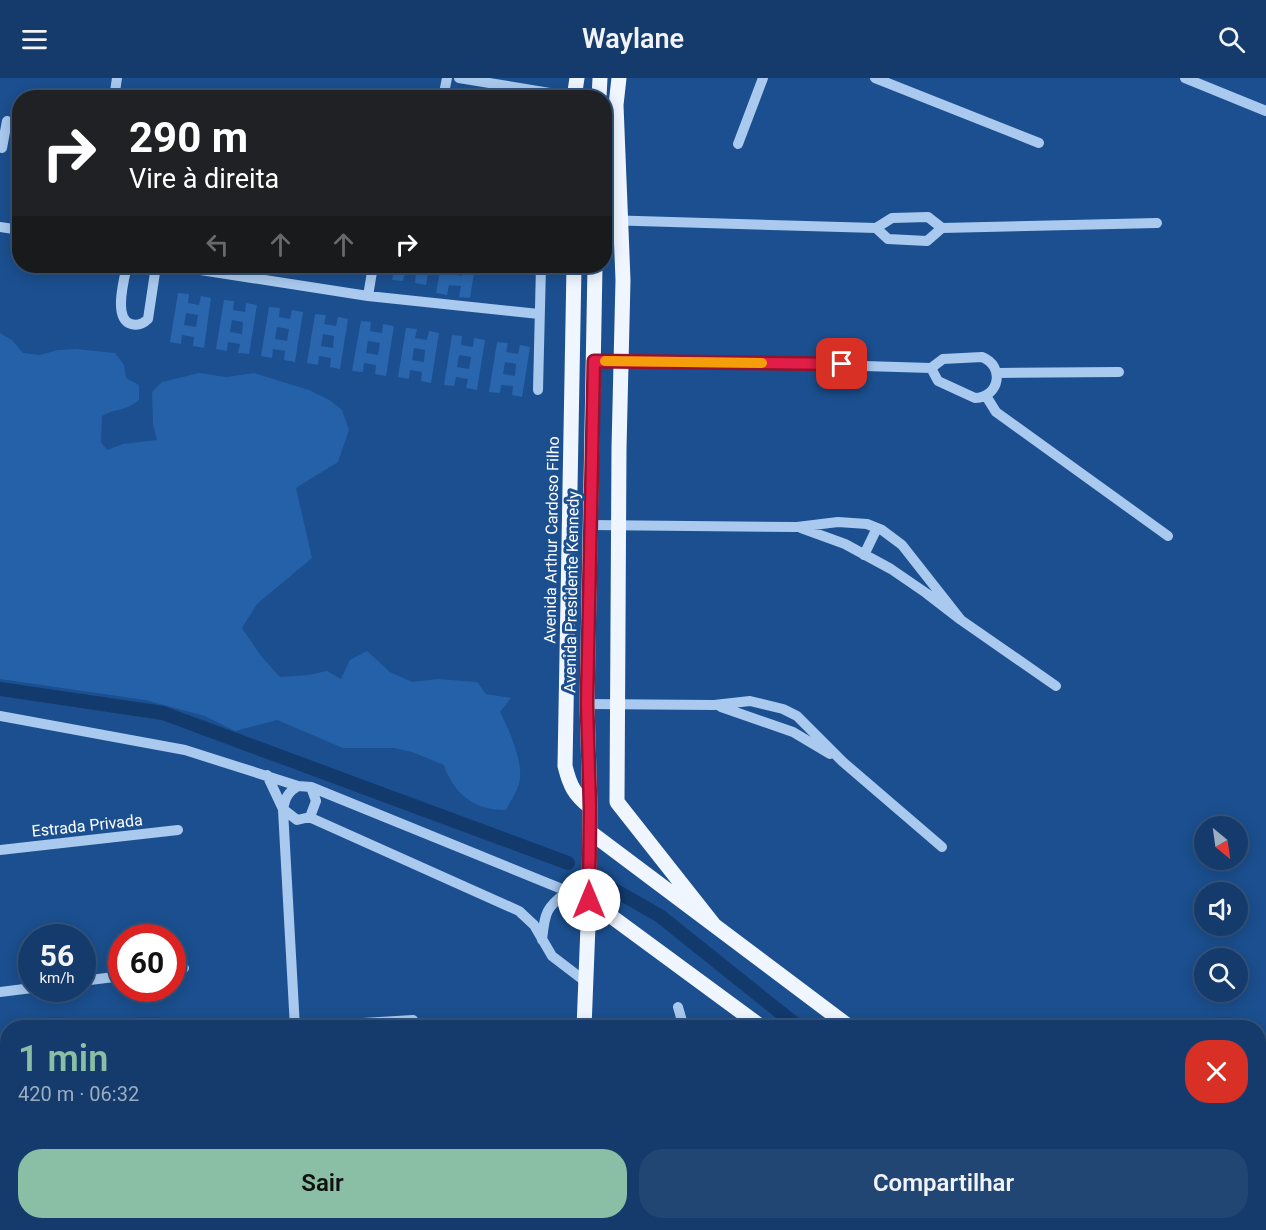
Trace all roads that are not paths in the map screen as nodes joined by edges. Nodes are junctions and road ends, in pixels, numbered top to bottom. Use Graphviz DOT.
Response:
graph roads {
  1 [pos="459,78"];
  2 [pos="619,78"];
  3 [pos="764,78"];
  4 [pos="875,78"];
  5 [pos="1185,78"];
  6 [pos="532,90"];
  7 [pos="1266,111"];
  8 [pos="4,121"];
  9 [pos="1039,143"];
  10 [pos="738,144"];
  11 [pos="1,151"];
  12 [pos="612,220"];
  13 [pos="621,220"];
  14 [pos="1157,223"];
  15 [pos="876,228"];
  16 [pos="942,228"];
  17 [pos="126,273"];
  18 [pos="155,273"];
  19 [pos="220,273"];
  20 [pos="372,273"];
  21 [pos="541,273"];
  22 [pos="574,273"];
  23 [pos="595,273"];
  24 [pos="368,296"];
  25 [pos="539,314"];
  26 [pos="594,361"];
  27 [pos="621,362"];
  28 [pos="931,368"];
  29 [pos="1119,372"];
  30 [pos="997,373"];
  31 [pos="538,390"];
  32 [pos="986,396"];
  33 [pos="590,525"];
  34 [pos="619,525"];
  35 [pos="797,526"];
  36 [pos="877,528"];
  37 [pos="1168,536"];
  38 [pos="864,555"];
  39 [pos="961,620"];
  40 [pos="1056,686"];
  41 [pos="587,704"];
  42 [pos="618,704"];
  43 [pos="714,705"];
  44 [pos="0,716"];
  45 [pos="843,762"];
  46 [pos="267,775"];
  47 [pos="298,786"];
  48 [pos="311,787"];
  49 [pos="590,807"];
  50 [pos="283,809"];
  51 [pos="309,817"];
  52 [pos="296,819"];
  53 [pos="178,830"];
  54 [pos="590,832"];
  55 [pos="284,838"];
  56 [pos="942,847"];
  57 [pos="0,850"];
  58 [pos="568,891"];
  59 [pos="589,900"];
  60 [pos="714,925"];
  61 [pos="542,940"];
  62 [pos="585,982"];
  63 [pos="18,990"];
  64 [pos="0,992"];
  65 [pos="678,1007"];
  66 [pos="295,1020"];
  67 [pos="584,1020"];
  68 [pos="682,1020"];
  69 [pos="752,1020"];
  70 [pos="840,1020"];
  1 -- 6 [label="street"];
  2 -- 13 [label="main road"];
  3 -- 10 [label="street"];
  4 -- 9 [label="street"];
  5 -- 7 [label="street"];
  8 -- 11 [label="street"];
  12 -- 13 [label="street"];
  13 -- 15 [label="street"];
  13 -- 27 [label="main road"];
  14 -- 16 [label="street"];
  15 -- 16 [label="street"];
  15 -- 16 [label="street"];
  17 -- 18 [label="street"];
  19 -- 24 [label="street"];
  20 -- 24 [label="street"];
  21 -- 25 [label="street"];
  22 -- 49 [label="main road, Avenida Arthur Cardoso Filho"];
  23 -- 26 [label="main road, Avenida Presidente Kennedy"];
  24 -- 25 [label="street"];
  25 -- 31 [label="street"];
  26 -- 27 [label="street"];
  26 -- 33 [label="main road, Avenida Presidente Kennedy"];
  27 -- 28 [label="street"];
  27 -- 34 [label="main road"];
  28 -- 30 [label="street"];
  28 -- 32 [label="street"];
  29 -- 30 [label="street"];
  30 -- 32 [label="street"];
  32 -- 37 [label="street"];
  33 -- 34 [label="street"];
  33 -- 41 [label="main road, Avenida Presidente Kennedy"];
  34 -- 35 [label="street"];
  34 -- 42 [label="main road"];
  35 -- 36 [label="street"];
  35 -- 38 [label="street"];
  36 -- 38 [label="street"];
  36 -- 39 [label="street"];
  38 -- 39 [label="street"];
  39 -- 40 [label="street"];
  41 -- 42 [label="street"];
  41 -- 49 [label="main road, Avenida Presidente Kennedy"];
  42 -- 43 [label="street"];
  42 -- 60 [label="main road"];
  43 -- 45 [label="street"];
  43 -- 45 [label="street"];
  44 -- 46 [label="street"];
  45 -- 56 [label="street"];
  46 -- 47 [label="street"];
  46 -- 50 [label="street"];
  47 -- 48 [label="street"];
  47 -- 50 [label="street"];
  48 -- 51 [label="street"];
  48 -- 58 [label="street"];
  49 -- 54 [label="main road, Avenida Presidente Kennedy"];
  50 -- 52 [label="street"];
  50 -- 55 [label="street"];
  51 -- 52 [label="street"];
  51 -- 61 [label="street"];
  52 -- 55 [label="street"];
  53 -- 57 [label="street, Estrada Privada"];
  54 -- 59 [label="main road, Avenida Presidente Kennedy"];
  54 -- 60 [label="main road"];
  55 -- 66 [label="street"];
  58 -- 59 [label="street"];
  58 -- 61 [label="street"];
  59 -- 62 [label="main road, Avenida Presidente Kennedy"];
  59 -- 69 [label="main road"];
  60 -- 70 [label="main road"];
  61 -- 62 [label="street"];
  62 -- 67 [label="main road, Avenida Presidente Kennedy"];
  63 -- 64 [label="street"];
  65 -- 68 [label="street"];
}
